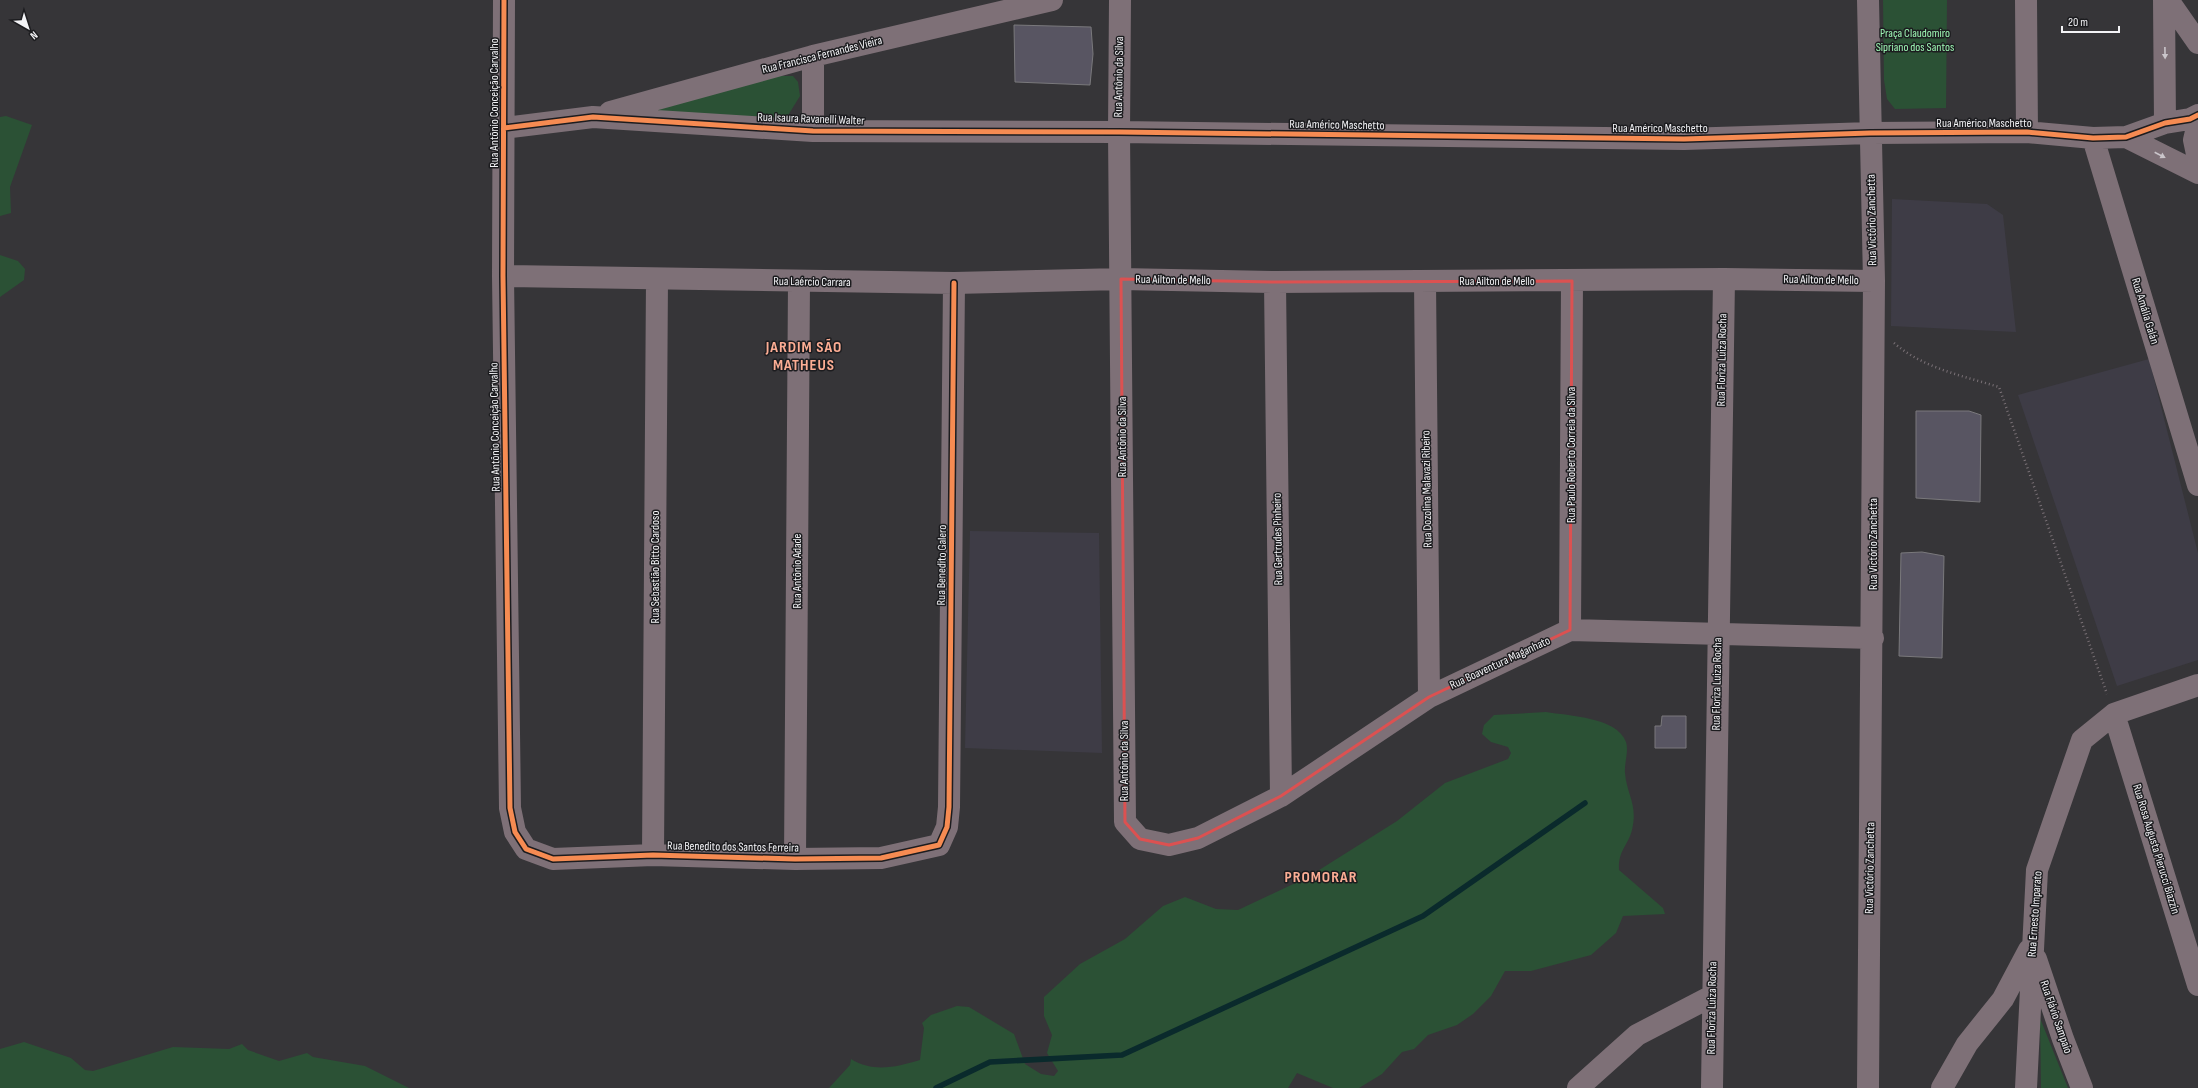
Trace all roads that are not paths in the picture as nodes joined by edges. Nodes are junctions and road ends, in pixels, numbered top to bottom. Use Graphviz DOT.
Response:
graph roads {
  1 [pos="504,0"];
  2 [pos="1052,0"];
  3 [pos="1120,0"];
  4 [pos="1868,0"];
  5 [pos="2026,0"];
  6 [pos="2164,0"];
  7 [pos="2168,0"];
  8 [pos="2198,43"];
  9 [pos="813,56"];
  10 [pos="2198,115"];
  11 [pos="593,117"];
  12 [pos="2166,123"];
  13 [pos="2198,124"];
  14 [pos="504,128"];
  15 [pos="813,131"];
  16 [pos="1119,132"];
  17 [pos="2027,132"];
  18 [pos="1870,133"];
  19 [pos="2126,137"];
  20 [pos="2093,138"];
  21 [pos="2198,159"];
  22 [pos="2198,173"];
  23 [pos="503,276"];
  24 [pos="657,279"];
  25 [pos="1121,279"];
  26 [pos="1724,279"];
  27 [pos="1425,281"];
  28 [pos="1572,281"];
  29 [pos="1874,281"];
  30 [pos="799,282"];
  31 [pos="1275,282"];
  32 [pos="954,283"];
  33 [pos="2198,484"];
  34 [pos="1570,630"];
  35 [pos="1717,635"];
  36 [pos="1873,638"];
  37 [pos="2198,685"];
  38 [pos="1429,697"];
  39 [pos="2114,714"];
  40 [pos="1281,796"];
  41 [pos="938,845"];
  42 [pos="1169,845"];
  43 [pos="526,849"];
  44 [pos="653,855"];
  45 [pos="795,859"];
  46 [pos="2032,945"];
  47 [pos="2198,985"];
  48 [pos="1712,996"];
  49 [pos="1578,1088"];
  50 [pos="1712,1088"];
  51 [pos="1868,1088"];
  52 [pos="1942,1088"];
  53 [pos="2026,1088"];
  54 [pos="2082,1088"];
  1 -- 14 [label="street, Rua Antônio Conceição Carvalho"];
  2 -- 9 [label="street, Rua Francisca Fernandes Vieira"];
  3 -- 16 [label="street, Rua Antônio da Silva"];
  4 -- 18 [label="street, Rua Victório Zanchetta"];
  5 -- 17 [label="street"];
  6 -- 12 [label="street, one-way"];
  7 -- 8 [label="street"];
  9 -- 11 [label="street, Rua Francisca Fernandes Vieira"];
  9 -- 15 [label="street"];
  10 -- 12 [label="street, Rua Américo Maschetto"];
  11 -- 14 [label="street, Rua Isaura Ravanelli Walter"];
  11 -- 15 [label="street, Rua Isaura Ravanelli Walter"];
  12 -- 19 [label="street, Rua Américo Maschetto"];
  13 -- 21 [label="street"];
  14 -- 23 [label="street, Rua Antônio Conceição Carvalho"];
  15 -- 16 [label="street, Rua Isaura Ravanelli Walter"];
  16 -- 18 [label="street, Rua Américo Maschetto"];
  16 -- 25 [label="street, Rua Antônio da Silva"];
  17 -- 18 [label="street, Rua Américo Maschetto"];
  17 -- 20 [label="street, Rua Américo Maschetto"];
  18 -- 29 [label="street, Rua Victório Zanchetta"];
  19 -- 20 [label="street, Rua Américo Maschetto"];
  19 -- 22 [label="street, Rua Américo Maschetto, one-way"];
  20 -- 33 [label="street, Rua Amália Galán"];
  23 -- 24 [label="street, Rua Laércio Carrara"];
  23 -- 43 [label="street, Rua Antônio Conceição Carvalho"];
  24 -- 30 [label="street, Rua Laércio Carrara"];
  24 -- 44 [label="street, Rua Sebastião Bitto Cardoso"];
  25 -- 31 [label="street, Rua Ailton de Mello"];
  25 -- 32 [label="street, Rua Laércio Carrara"];
  25 -- 42 [label="street, Rua Antônio da Silva"];
  26 -- 28 [label="street, Rua Ailton de Mello"];
  26 -- 29 [label="street, Rua Ailton de Mello"];
  26 -- 35 [label="street, Rua Floriza Luiza Rocha"];
  27 -- 28 [label="street, Rua Ailton de Mello"];
  27 -- 31 [label="street, Rua Ailton de Mello"];
  27 -- 38 [label="street, Rua Dozolina Malavazi Ribeiro"];
  28 -- 34 [label="street, Rua Paulo Roberto Correia da Silva"];
  29 -- 36 [label="street, Rua Victório Zanchetta"];
  30 -- 32 [label="street, Rua Laércio Carrara"];
  30 -- 45 [label="street, Rua Antônio Adade"];
  31 -- 40 [label="street, Rua Gertrudes Pinheiro"];
  32 -- 41 [label="street, Rua Benedito Galero"];
  34 -- 35 [label="street, Rua Boaventura Maganhato"];
  34 -- 38 [label="street, Rua Boaventura Maganhato"];
  35 -- 36 [label="street, Rua Boaventura Maganhato"];
  35 -- 48 [label="street, Rua Floriza Luiza Rocha"];
  36 -- 51 [label="street, Rua Victório Zanchetta"];
  37 -- 39 [label="street"];
  38 -- 40 [label="street, Rua Boaventura Maganhato"];
  39 -- 46 [label="street, Rua Ernesto Imparato"];
  39 -- 47 [label="street, Rua Rosa Augusta Pierucci Biazzin"];
  40 -- 42 [label="street, Rua Boaventura Maganhato"];
  41 -- 45 [label="street, Rua Benedito dos Santos Ferreira"];
  43 -- 44 [label="street, Rua Benedito dos Santos Ferreira"];
  44 -- 45 [label="street, Rua Benedito dos Santos Ferreira"];
  46 -- 52 [label="street"];
  46 -- 53 [label="street, Rua Ernesto Imparato"];
  46 -- 54 [label="street, Rua Flávio Sampaio"];
  48 -- 49 [label="street"];
  48 -- 50 [label="street, Rua Floriza Luiza Rocha"];
}
